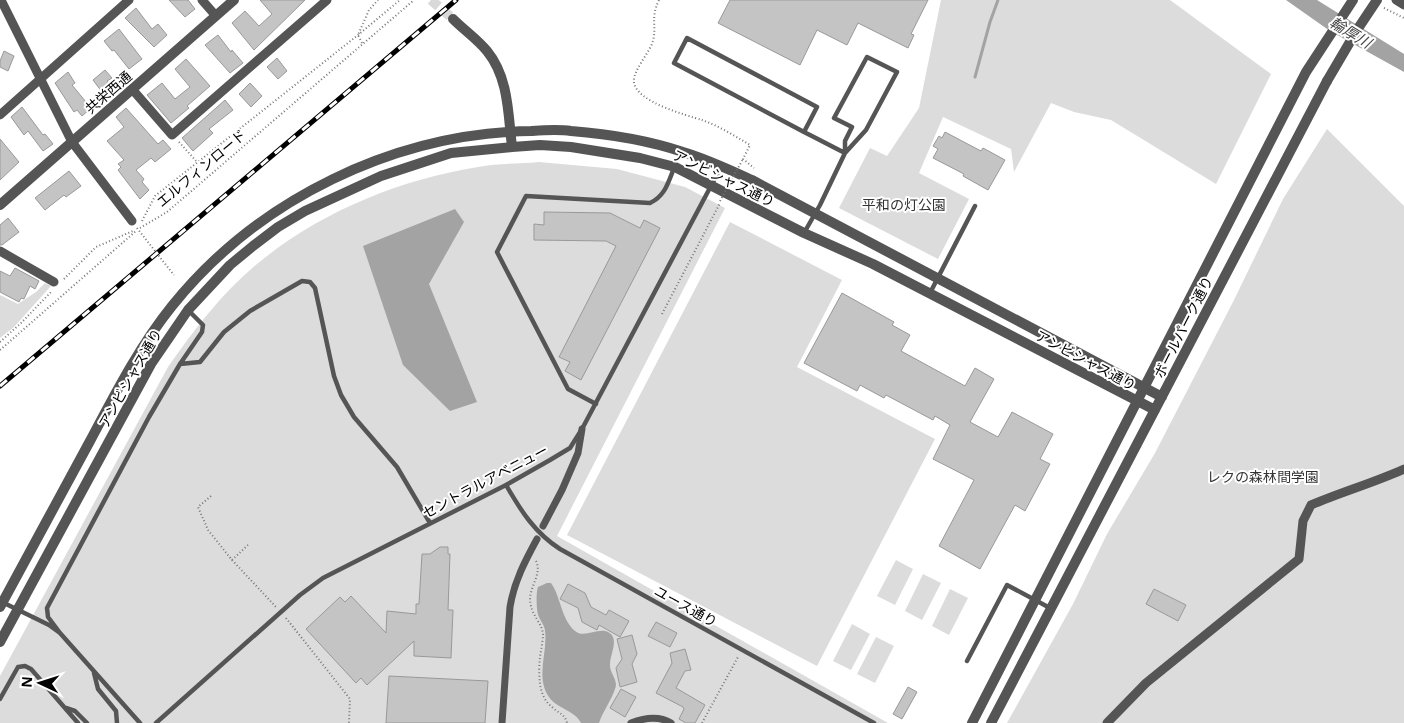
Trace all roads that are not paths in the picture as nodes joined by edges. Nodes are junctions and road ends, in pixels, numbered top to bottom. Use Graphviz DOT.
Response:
graph roads {
  1 [pos="1,0"];
  2 [pos="129,0"];
  3 [pos="202,0"];
  4 [pos="234,0"];
  5 [pos="327,0"];
  6 [pos="1353,0"];
  7 [pos="1396,0"];
  8 [pos="1378,3"];
  9 [pos="1404,5"];
  10 [pos="216,16"];
  11 [pos="453,19"];
  12 [pos="41,79"];
  13 [pos="132,89"];
  14 [pos="0,115"];
  15 [pos="510,131"];
  16 [pos="804,132"];
  17 [pos="72,142"];
  18 [pos="512,147"];
  19 [pos="845,153"];
  20 [pos="721,166"];
  21 [pos="675,167"];
  22 [pos="712,185"];
  23 [pos="0,205"];
  24 [pos="975,206"];
  25 [pos="816,213"];
  26 [pos="132,221"];
  27 [pos="804,233"];
  28 [pos="0,251"];
  29 [pos="939,278"];
  30 [pos="55,286"];
  31 [pos="930,294"];
  32 [pos="188,310"];
  33 [pos="180,364"];
  34 [pos="1145,389"];
  35 [pos="1162,397"];
  36 [pos="1138,402"];
  37 [pos="596,404"];
  38 [pos="1155,410"];
  39 [pos="582,429"];
  40 [pos="1404,469"];
  41 [pos="506,485"];
  42 [pos="430,523"];
  43 [pos="543,526"];
  44 [pos="537,538"];
  45 [pos="1036,600"];
  46 [pos="1,605"];
  47 [pos="17,609"];
  48 [pos="1052,609"];
  49 [pos="60,633"];
  50 [pos="0,642"];
  51 [pos="967,661"];
  52 [pos="94,671"];
  53 [pos="0,699"];
  54 [pos="66,708"];
  55 [pos="78,723"];
  56 [pos="86,723"];
  57 [pos="117,723"];
  58 [pos="140,723"];
  59 [pos="156,723"];
  60 [pos="502,723"];
  61 [pos="631,723"];
  62 [pos="671,723"];
  63 [pos="874,723"];
  64 [pos="972,723"];
  65 [pos="991,723"];
  66 [pos="1107,723"];
  1 -- 12 [label="street"];
  2 -- 12 [label="street"];
  3 -- 10 [label="street"];
  4 -- 10 [label="street, 共栄西通"];
  5 -- 13 [label="street"];
  6 -- 34 [label="street, ボールパーク通り"];
  7 -- 9 [label="street"];
  8 -- 35 [label="street, ボールパーク通り, bridge"];
  10 -- 13 [label="street, 共栄西通"];
  11 -- 15 [label="street"];
  12 -- 14 [label="street"];
  12 -- 17 [label="street"];
  13 -- 17 [label="street, 共栄西通"];
  15 -- 18 [label="street"];
  15 -- 20 [label="street, アンビシャス通り"];
  15 -- 46 [label="street, アンビシャス通り"];
  16 -- 16 [label="lane"];
  16 -- 19 [label="lane"];
  17 -- 23 [label="street, 共栄西通"];
  17 -- 26 [label="street"];
  18 -- 21 [label="street, アンビシャス通り"];
  18 -- 32 [label="street, アンビシャス通り"];
  19 -- 19 [label="lane"];
  19 -- 25 [label="lane"];
  20 -- 22 [label="lane, セントラルアベニュー"];
  20 -- 25 [label="street, アンビシャス通り"];
  21 -- 22 [label="street, アンビシャス通り"];
  21 -- 37 [label="lane"];
  22 -- 27 [label="street, アンビシャス通り"];
  22 -- 37 [label="lane, セントラルアベニュー"];
  24 -- 29 [label="lane"];
  25 -- 27 [label="lane"];
  25 -- 29 [label="street, アンビシャス通り"];
  27 -- 31 [label="street, アンビシャス通り"];
  28 -- 30 [label="street"];
  29 -- 31 [label="lane"];
  29 -- 34 [label="street, アンビシャス通り"];
  31 -- 36 [label="street, アンビシャス通り"];
  32 -- 33 [label="lane"];
  32 -- 47 [label="street, アンビシャス通り"];
  33 -- 42 [label="lane"];
  33 -- 49 [label="lane"];
  34 -- 35 [label="street, アンビシャス通り"];
  34 -- 36 [label="street, ボールパーク通り"];
  35 -- 38 [label="street, ボールパーク通り"];
  36 -- 38 [label="street, アンビシャス通り"];
  36 -- 45 [label="street, ボールパーク通り"];
  37 -- 39 [label="lane, セントラルアベニュー"];
  38 -- 48 [label="street, ボールパーク通り"];
  39 -- 41 [label="lane, セントラルアベニュー"];
  39 -- 43 [label="street"];
  40 -- 66 [label="street"];
  41 -- 42 [label="lane, セントラルアベニュー"];
  41 -- 63 [label="lane, ユース通り"];
  42 -- 59 [label="lane, セントラルアベニュー"];
  44 -- 60 [label="street"];
  45 -- 48 [label="lane"];
  45 -- 51 [label="lane"];
  45 -- 64 [label="street, ボールパーク通り"];
  46 -- 47 [label="lane"];
  47 -- 49 [label="lane"];
  47 -- 50 [label="street, アンビシャス通り"];
  48 -- 65 [label="street, ボールパーク通り"];
  49 -- 52 [label="lane"];
  52 -- 57 [label="lane"];
  52 -- 58 [label="lane"];
  53 -- 54 [label="lane"];
  54 -- 55 [label="lane"];
  54 -- 56 [label="lane"];
  61 -- 62 [label="street"];
}
